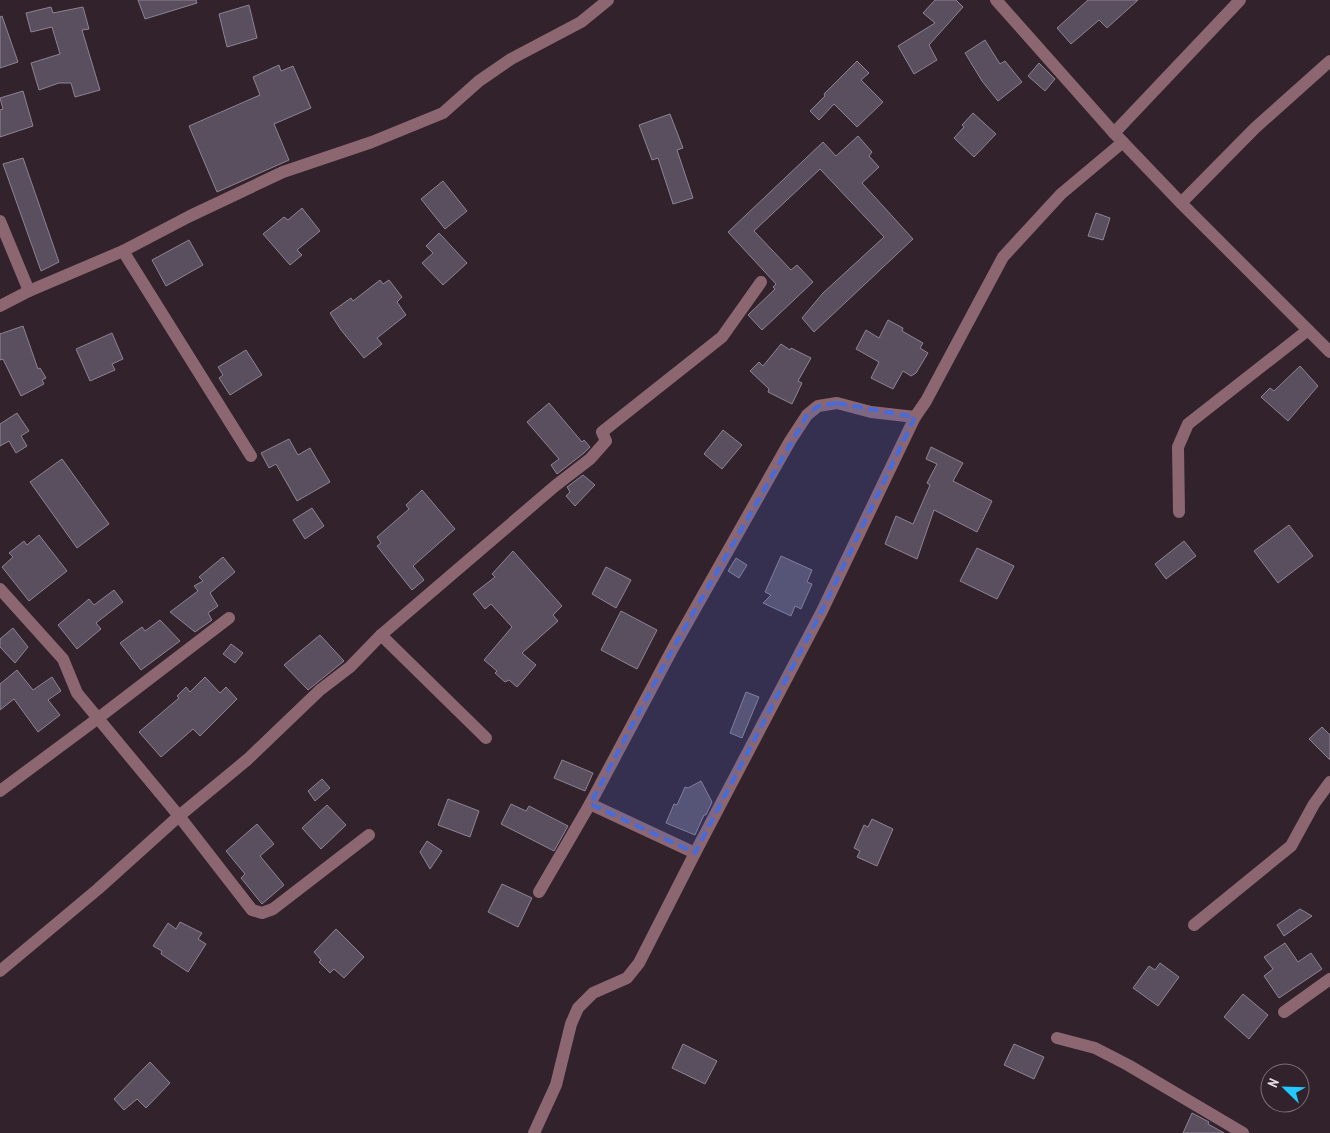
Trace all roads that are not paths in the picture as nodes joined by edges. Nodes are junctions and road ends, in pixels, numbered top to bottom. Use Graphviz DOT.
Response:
graph roads {
  1 [pos="608,0"];
  2 [pos="996,0"];
  3 [pos="1240,0"];
  4 [pos="1330,61"];
  5 [pos="1114,132"];
  6 [pos="1124,142"];
  7 [pos="1181,203"];
  8 [pos="0,221"];
  9 [pos="123,251"];
  10 [pos="761,282"];
  11 [pos="29,291"];
  12 [pos="0,306"];
  13 [pos="1308,330"];
  14 [pos="1330,352"];
  15 [pos="915,417"];
  16 [pos="251,456"];
  17 [pos="1179,512"];
  18 [pos="0,589"];
  19 [pos="229,618"];
  20 [pos="381,635"];
  21 [pos="97,719"];
  22 [pos="486,738"];
  23 [pos="1330,782"];
  24 [pos="0,791"];
  25 [pos="590,804"];
  26 [pos="179,816"];
  27 [pos="369,835"];
  28 [pos="695,853"];
  29 [pos="540,892"];
  30 [pos="1194,925"];
  31 [pos="0,971"];
  32 [pos="1330,979"];
  33 [pos="1284,1012"];
  34 [pos="1057,1038"];
  35 [pos="534,1133"];
  36 [pos="1242,1133"];
  1 -- 9 [label="street"];
  2 -- 5 [label="street"];
  3 -- 5 [label="street"];
  4 -- 7 [label="street"];
  5 -- 6 [label="street"];
  6 -- 7 [label="street"];
  6 -- 15 [label="street"];
  7 -- 13 [label="street"];
  8 -- 11 [label="street"];
  9 -- 11 [label="street"];
  9 -- 16 [label="street"];
  10 -- 20 [label="street"];
  11 -- 12 [label="street"];
  13 -- 14 [label="street"];
  13 -- 17 [label="street"];
  15 -- 25 [label="street"];
  15 -- 28 [label="street"];
  18 -- 21 [label="street"];
  19 -- 21 [label="street"];
  20 -- 22 [label="street"];
  20 -- 26 [label="street"];
  21 -- 24 [label="street"];
  21 -- 26 [label="street"];
  23 -- 30 [label="street"];
  25 -- 28 [label="street"];
  25 -- 29 [label="street"];
  26 -- 27 [label="street"];
  26 -- 31 [label="street"];
  28 -- 35 [label="street"];
  32 -- 33 [label="street"];
  34 -- 36 [label="street"];
}
